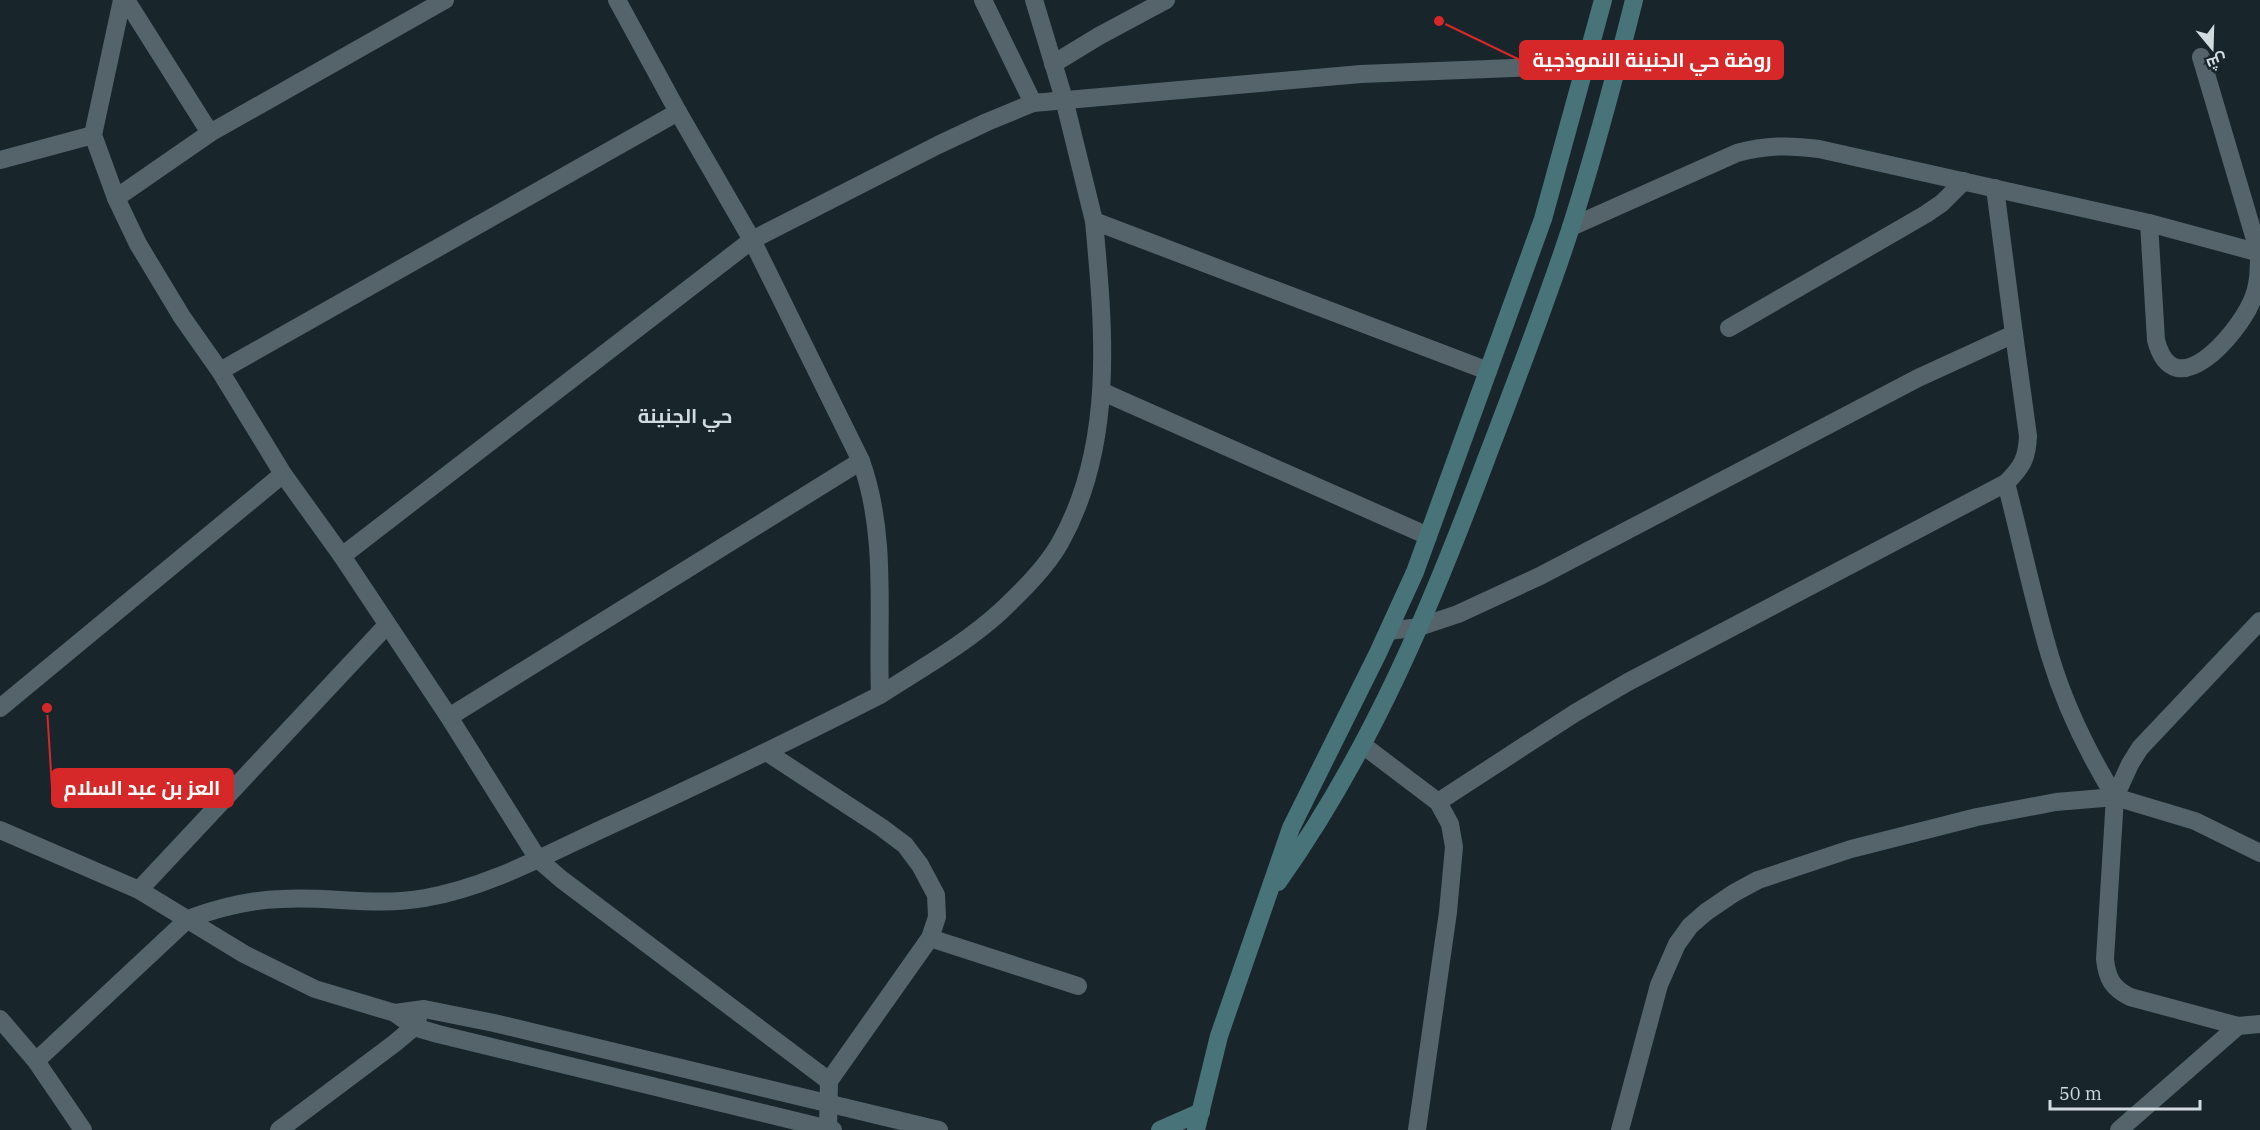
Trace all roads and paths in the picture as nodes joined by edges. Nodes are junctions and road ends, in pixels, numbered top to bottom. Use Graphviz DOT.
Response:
graph roads {
  1 [pos="124,0"];
  2 [pos="445,0"];
  3 [pos="617,0"];
  4 [pos="983,0"];
  5 [pos="1034,0"];
  6 [pos="1166,0"];
  7 [pos="1603,0"];
  8 [pos="1634,0"];
  9 [pos="2201,57"];
  10 [pos="1053,64"];
  11 [pos="1586,65"];
  12 [pos="1064,99"];
  13 [pos="1033,103"];
  14 [pos="678,112"];
  15 [pos="210,133"];
  16 [pos="93,135"];
  17 [pos="0,160"];
  18 [pos="1964,181"];
  19 [pos="1995,188"];
  20 [pos="116,198"];
  21 [pos="1094,221"];
  22 [pos="2149,223"];
  23 [pos="1571,227"];
  24 [pos="753,240"];
  25 [pos="2259,253"];
  26 [pos="1729,328"];
  27 [pos="2014,334"];
  28 [pos="220,371"];
  29 [pos="1488,371"];
  30 [pos="1103,392"];
  31 [pos="861,461"];
  32 [pos="284,474"];
  33 [pos="2006,483"];
  34 [pos="1428,536"];
  35 [pos="342,556"];
  36 [pos="2260,621"];
  37 [pos="387,625"];
  38 [pos="1419,627"];
  39 [pos="1389,631"];
  40 [pos="880,695"];
  41 [pos="2,702"];
  42 [pos="449,717"];
  43 [pos="1364,746"];
  44 [pos="768,753"];
  45 [pos="2115,797"];
  46 [pos="1438,802"];
  47 [pos="0,830"];
  48 [pos="2260,853"];
  49 [pos="538,859"];
  50 [pos="139,890"];
  51 [pos="1266,899"];
  52 [pos="188,919"];
  53 [pos="930,938"];
  54 [pos="1078,986"];
  55 [pos="424,1009"];
  56 [pos="395,1013"];
  57 [pos="0,1019"];
  58 [pos="2260,1024"];
  59 [pos="2238,1026"];
  60 [pos="414,1027"];
  61 [pos="36,1061"];
  62 [pos="829,1081"];
  63 [pos="830,1104"];
  64 [pos="1201,1112"];
  65 [pos="830,1129"];
  66 [pos="83,1130"];
  67 [pos="279,1130"];
  68 [pos="939,1130"];
  69 [pos="1160,1130"];
  70 [pos="1196,1130"];
  71 [pos="1417,1130"];
  72 [pos="1620,1130"];
  73 [pos="2119,1130"];
  1 -- 15 [label="street"];
  1 -- 16 [label="street"];
  2 -- 15 [label="street"];
  3 -- 14 [label="street"];
  4 -- 13 [label="street"];
  5 -- 10 [label="street"];
  6 -- 10 [label="street"];
  7 -- 11 [label="street"];
  8 -- 23 [label="street"];
  9 -- 25 [label="street"];
  10 -- 12 [label="street"];
  11 -- 12 [label="street"];
  11 -- 29 [label="street"];
  12 -- 13 [label="street"];
  12 -- 21 [label="street"];
  13 -- 24 [label="street"];
  14 -- 24 [label="street"];
  14 -- 28 [label="street"];
  15 -- 20 [label="street"];
  16 -- 17 [label="street"];
  16 -- 20 [label="street"];
  18 -- 19 [label="street"];
  18 -- 23 [label="street"];
  18 -- 26 [label="street"];
  19 -- 22 [label="street"];
  19 -- 27 [label="street"];
  20 -- 28 [label="street"];
  21 -- 29 [label="street"];
  21 -- 30 [label="street"];
  22 -- 25 [label="street"];
  22 -- 25 [label="street"];
  23 -- 38 [label="street"];
  24 -- 31 [label="street"];
  24 -- 35 [label="street"];
  27 -- 33 [label="street"];
  27 -- 38 [label="street"];
  28 -- 32 [label="street"];
  29 -- 34 [label="street"];
  30 -- 34 [label="street"];
  30 -- 40 [label="street"];
  31 -- 40 [label="street"];
  31 -- 42 [label="street"];
  32 -- 35 [label="street"];
  32 -- 41 [label="street"];
  33 -- 45 [label="street"];
  33 -- 46 [label="street"];
  34 -- 39 [label="street"];
  35 -- 37 [label="street"];
  36 -- 45 [label="street"];
  37 -- 42 [label="street"];
  37 -- 50 [label="street"];
  38 -- 39 [label="street"];
  38 -- 43 [label="street"];
  39 -- 51 [label="street"];
  40 -- 44 [label="street"];
  42 -- 49 [label="street"];
  43 -- 46 [label="street"];
  43 -- 51 [label="street"];
  44 -- 49 [label="street"];
  44 -- 53 [label="street"];
  45 -- 48 [label="street"];
  45 -- 59 [label="street"];
  45 -- 72 [label="street"];
  46 -- 71 [label="street"];
  47 -- 50 [label="street"];
  49 -- 52 [label="street"];
  49 -- 62 [label="street"];
  50 -- 52 [label="street"];
  51 -- 64 [label="street"];
  52 -- 56 [label="street"];
  52 -- 61 [label="street"];
  53 -- 54 [label="street"];
  53 -- 62 [label="street"];
  55 -- 56 [label="street"];
  55 -- 60 [label="street"];
  55 -- 63 [label="street"];
  56 -- 60 [label="street"];
  57 -- 61 [label="street"];
  58 -- 59 [label="street"];
  59 -- 73 [label="street"];
  60 -- 65 [label="street"];
  60 -- 67 [label="street"];
  61 -- 66 [label="street"];
  62 -- 63 [label="street"];
  63 -- 65 [label="street"];
  63 -- 68 [label="street"];
  64 -- 69 [label="street"];
  64 -- 70 [label="street"];
}
